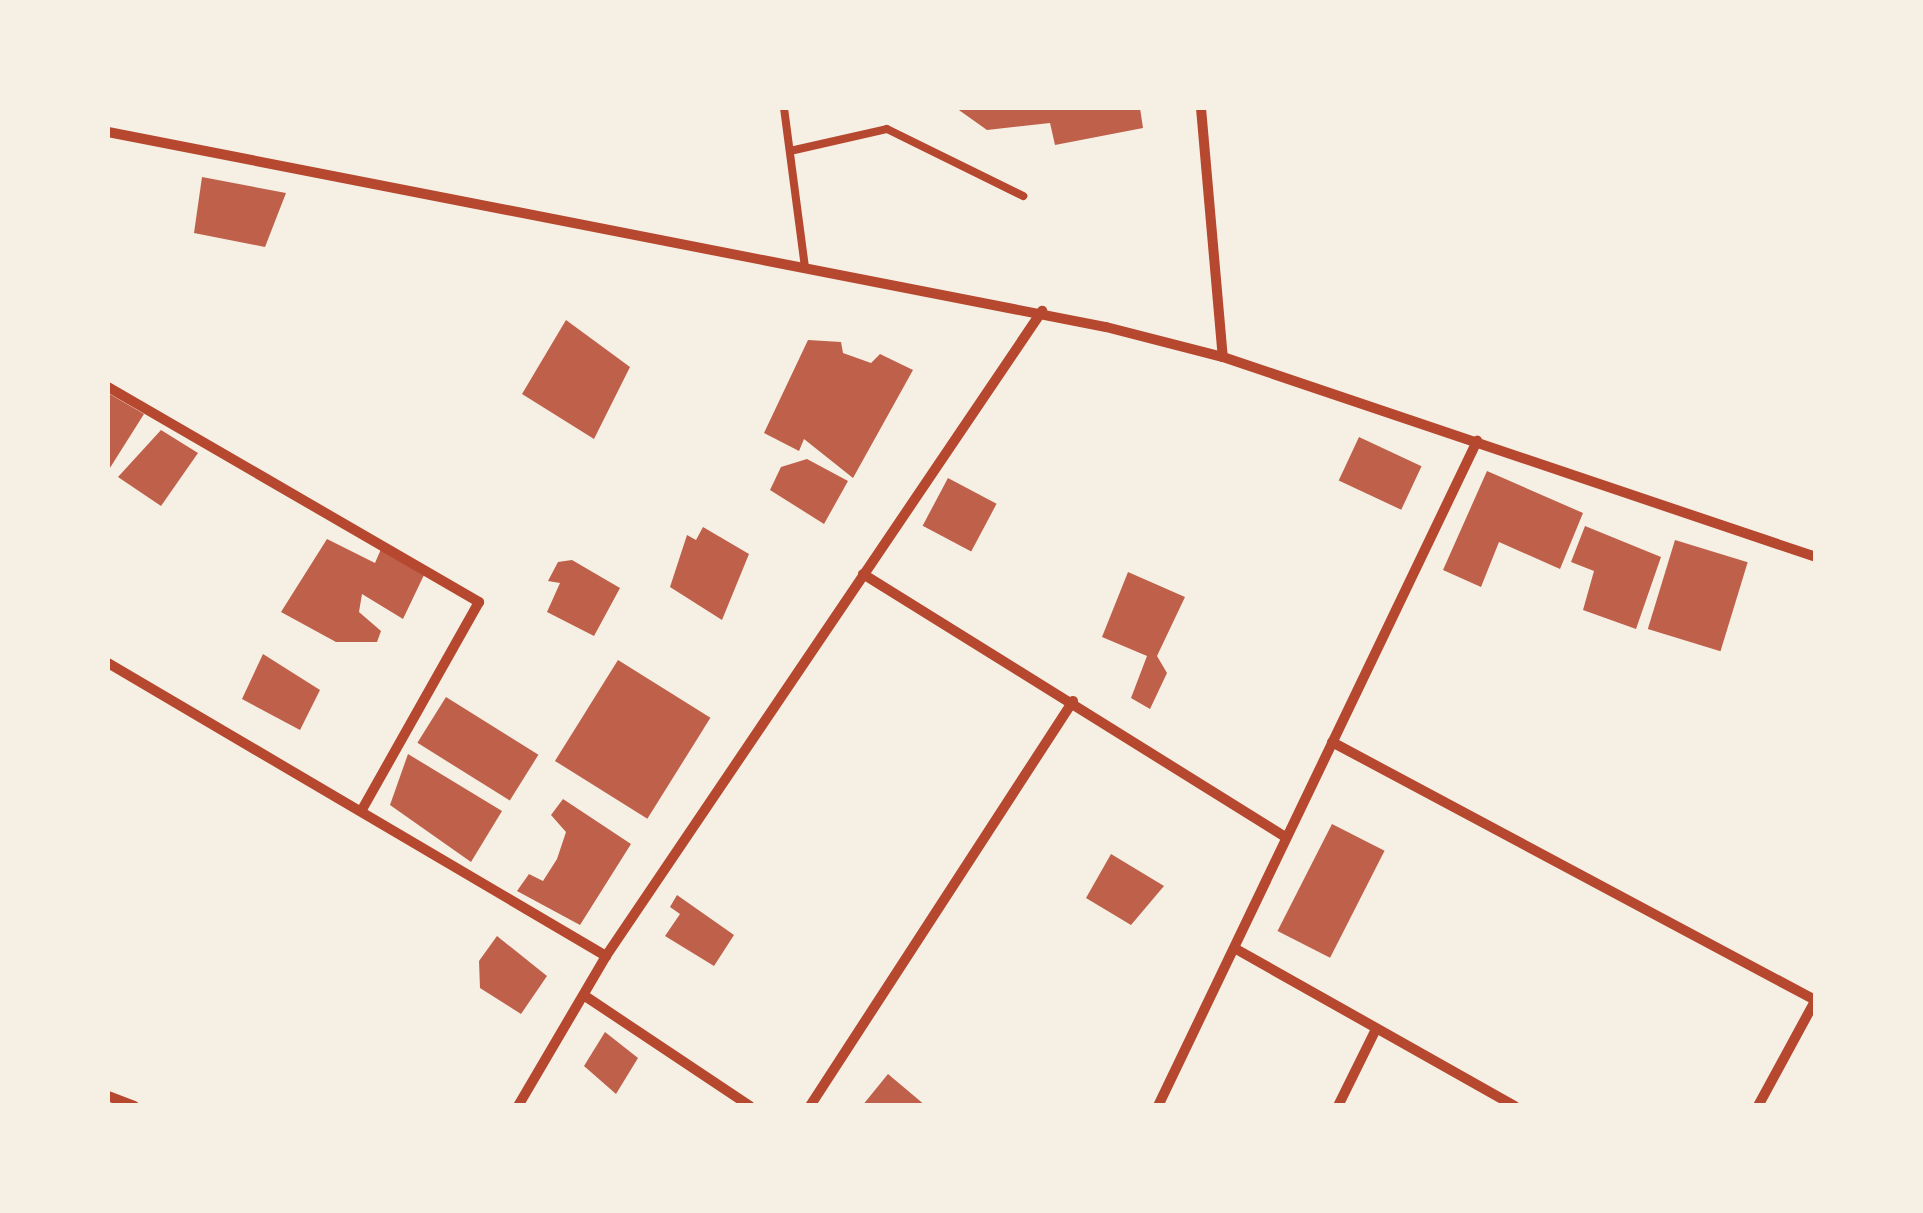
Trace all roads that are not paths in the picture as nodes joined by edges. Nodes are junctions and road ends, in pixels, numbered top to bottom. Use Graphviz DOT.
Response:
graph roads {
  1 [pos="784,108"];
  2 [pos="1201,108"];
  3 [pos="108,132"];
  4 [pos="790,151"];
  5 [pos="1023,196"];
  6 [pos="806,273"];
  7 [pos="1042,312"];
  8 [pos="1223,357"];
  9 [pos="108,387"];
  10 [pos="1477,441"];
  11 [pos="1816,557"];
  12 [pos="863,574"];
  13 [pos="108,663"];
  14 [pos="1073,701"];
  15 [pos="1332,742"];
  16 [pos="363,808"];
  17 [pos="1286,838"];
  18 [pos="1236,950"];
  19 [pos="606,956"];
  20 [pos="584,996"];
  21 [pos="1815,999"];
  22 [pos="1376,1030"];
  23 [pos="108,1096"];
  24 [pos="134,1106"];
  25 [pos="518,1106"];
  26 [pos="750,1106"];
  27 [pos="810,1106"];
  28 [pos="1158,1106"];
  29 [pos="1338,1106"];
  30 [pos="1514,1106"];
  31 [pos="1758,1106"];
  1 -- 4 [label="lane"];
  2 -- 8 [label="street"];
  3 -- 6 [label="street"];
  4 -- 5 [label="lane"];
  4 -- 6 [label="lane"];
  6 -- 7 [label="street"];
  7 -- 8 [label="street"];
  7 -- 12 [label="street"];
  8 -- 10 [label="street"];
  9 -- 16 [label="street"];
  10 -- 11 [label="street"];
  10 -- 15 [label="street"];
  12 -- 14 [label="street"];
  12 -- 19 [label="street"];
  13 -- 16 [label="street"];
  14 -- 17 [label="street"];
  14 -- 27 [label="street"];
  15 -- 17 [label="street"];
  15 -- 21 [label="street"];
  16 -- 19 [label="street"];
  17 -- 18 [label="street"];
  18 -- 22 [label="street"];
  18 -- 28 [label="street"];
  19 -- 20 [label="street"];
  20 -- 25 [label="street"];
  20 -- 26 [label="street"];
  21 -- 31 [label="street"];
  22 -- 29 [label="street"];
  22 -- 30 [label="street"];
  23 -- 24 [label="street"];
}
